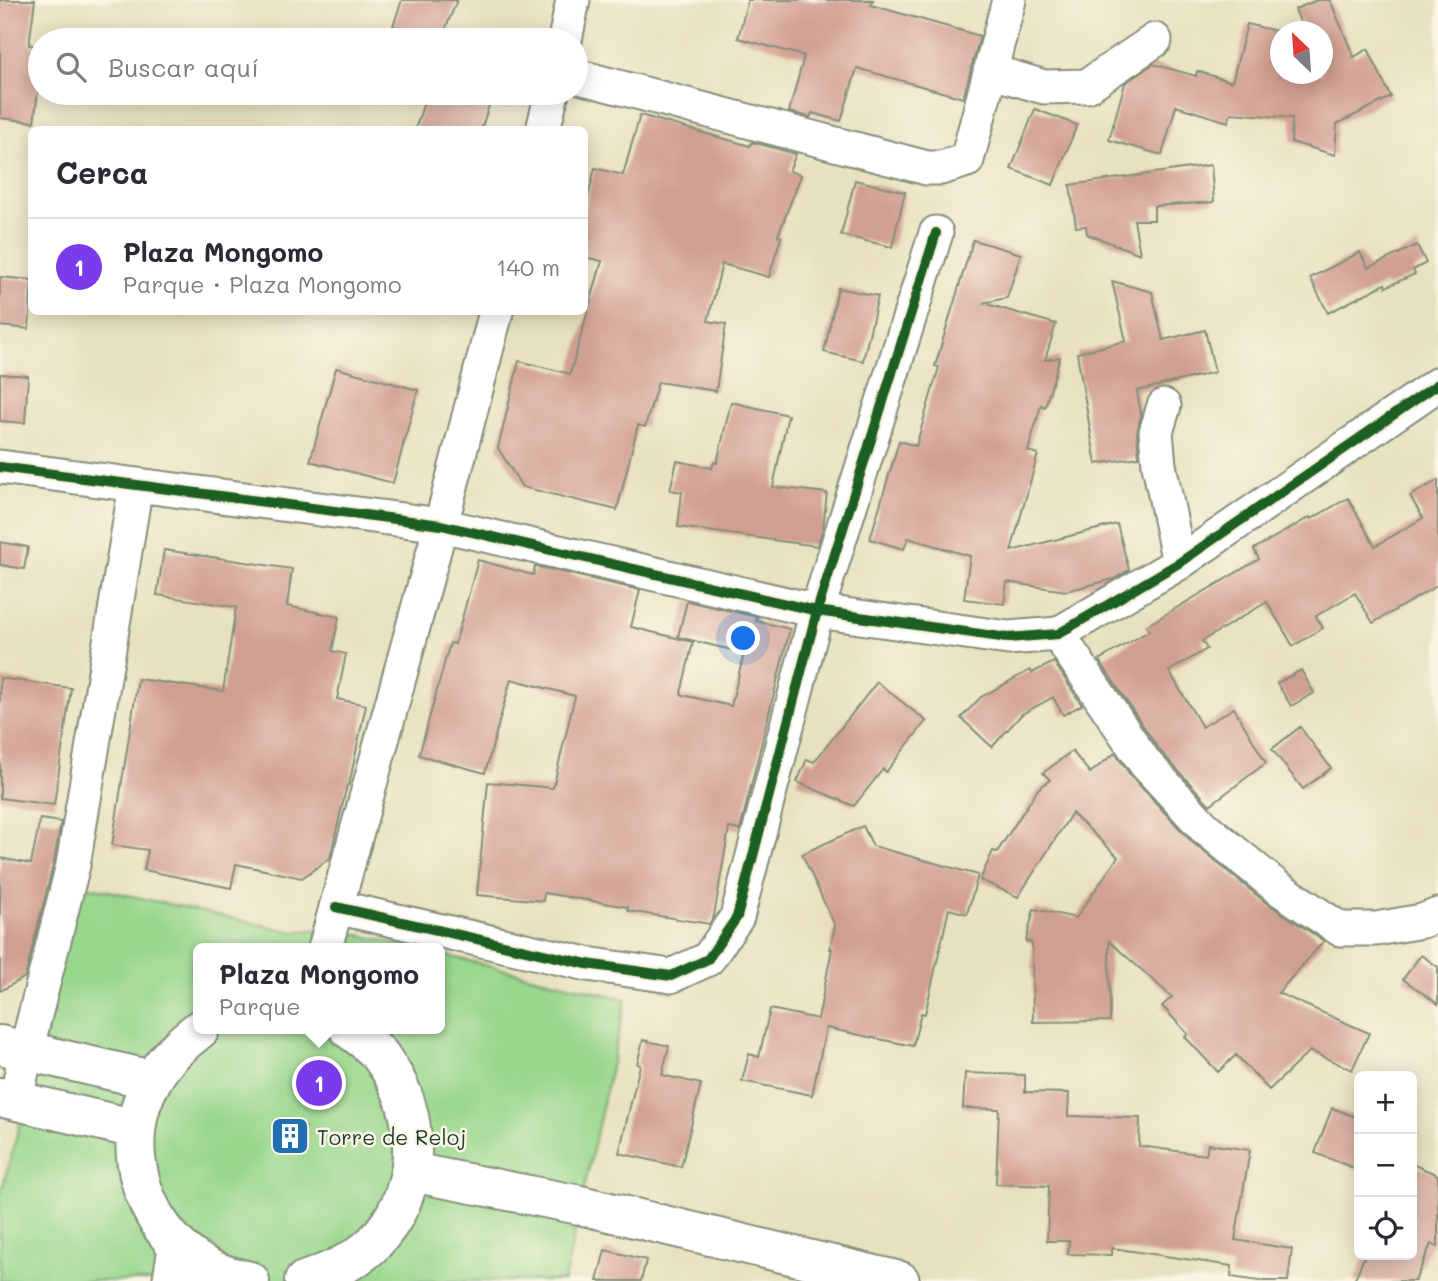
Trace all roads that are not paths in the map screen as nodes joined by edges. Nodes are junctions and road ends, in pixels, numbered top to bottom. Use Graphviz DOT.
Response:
graph roads {
  1 [pos="573,0"];
  2 [pos="1009,0"];
  3 [pos="567,28"];
  4 [pos="1156,40"];
  5 [pos="990,71"];
  6 [pos="588,79"];
  7 [pos="549,105"];
  8 [pos="544,126"];
  9 [pos="936,233"];
  10 [pos="495,315"];
  11 [pos="1438,384"];
  12 [pos="1164,406"];
  13 [pos="0,467"];
  14 [pos="136,485"];
  15 [pos="441,525"];
  16 [pos="1179,563"];
  17 [pos="817,611"];
  18 [pos="1058,634"];
  19 [pos="336,907"];
  20 [pos="1438,915"];
  21 [pos="326,943"];
  22 [pos="194,1034"];
  23 [pos="355,1034"];
  24 [pos="13,1048"];
  25 [pos="152,1080"];
  26 [pos="8,1099"];
  27 [pos="136,1129"];
  28 [pos="411,1172"];
  29 [pos="175,1264"];
  30 [pos="343,1274"];
  31 [pos="230,1279"];
  32 [pos="304,1281"];
  33 [pos="900,1281"];
  1 -- 3 [label="street"];
  2 -- 5 [label="street"];
  4 -- 5 [label="street"];
  5 -- 6 [label="street"];
  7 -- 8 [label="street"];
  9 -- 17 [label="street"];
  10 -- 15 [label="street"];
  11 -- 16 [label="street"];
  12 -- 16 [label="street"];
  13 -- 14 [label="street"];
  14 -- 15 [label="street"];
  14 -- 24 [label="street"];
  15 -- 17 [label="street"];
  15 -- 19 [label="street"];
  16 -- 18 [label="street"];
  17 -- 18 [label="street"];
  17 -- 19 [label="street"];
  18 -- 20 [label="street"];
  19 -- 21 [label="street"];
  22 -- 25 [label="main road"];
  23 -- 28 [label="main road"];
  24 -- 25 [label="main road"];
  24 -- 26 [label="street"];
  25 -- 27 [label="main road"];
  26 -- 27 [label="main road"];
  27 -- 29 [label="main road"];
  28 -- 30 [label="main road"];
  28 -- 33 [label="main road"];
  29 -- 31 [label="main road"];
  30 -- 32 [label="main road"];
}
